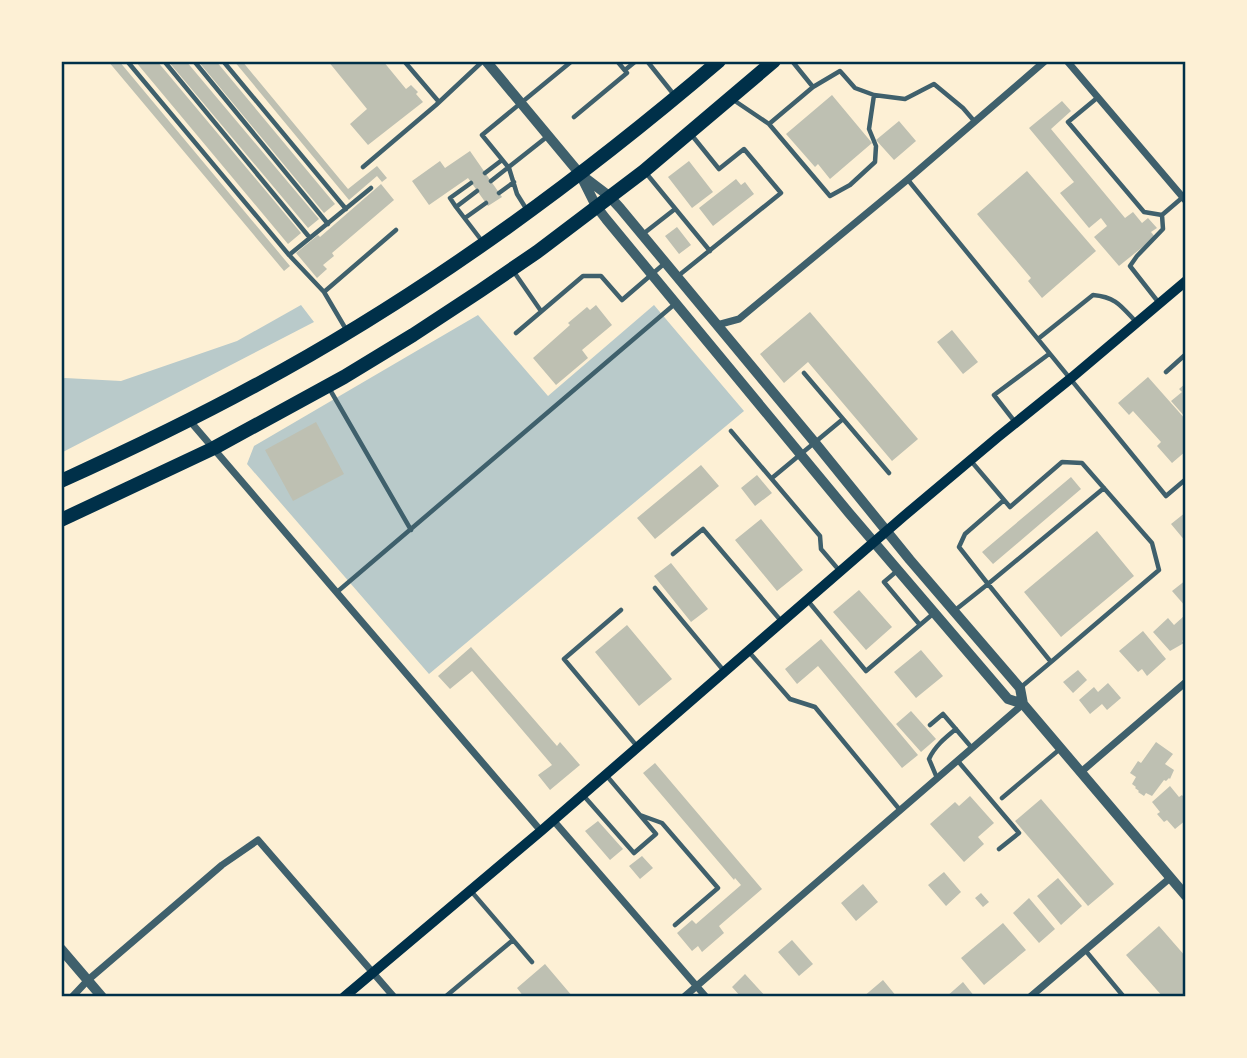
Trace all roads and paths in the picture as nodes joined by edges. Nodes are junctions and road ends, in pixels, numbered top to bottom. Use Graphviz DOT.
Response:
graph roads {
  1 [pos="127,61"];
  2 [pos="164,61"];
  3 [pos="194,61"];
  4 [pos="223,61"];
  5 [pos="404,61"];
  6 [pos="485,61"];
  7 [pos="572,61"];
  8 [pos="617,61"];
  9 [pos="636,61"];
  10 [pos="647,61"];
  11 [pos="719,61"];
  12 [pos="774,61"];
  13 [pos="792,61"];
  14 [pos="1045,61"];
  15 [pos="1069,62"];
  16 [pos="625,70"];
  17 [pos="813,87"];
  18 [pos="874,95"];
  19 [pos="677,97"];
  20 [pos="1098,97"];
  21 [pos="731,98"];
  22 [pos="439,102"];
  23 [pos="521,103"];
  24 [pos="574,117"];
  25 [pos="975,122"];
  26 [pos="769,124"];
  27 [pos="690,133"];
  28 [pos="548,136"];
  29 [pos="502,160"];
  30 [pos="363,167"];
  31 [pos="509,168"];
  32 [pos="644,171"];
  33 [pos="485,173"];
  34 [pos="580,174"];
  35 [pos="907,180"];
  36 [pos="491,181"];
  37 [pos="471,183"];
  38 [pos="514,183"];
  39 [pos="371,188"];
  40 [pos="477,191"];
  41 [pos="499,193"];
  42 [pos="609,196"];
  43 [pos="1184,199"];
  44 [pos="486,203"];
  45 [pos="456,206"];
  46 [pos="596,206"];
  47 [pos="346,209"];
  48 [pos="675,209"];
  49 [pos="528,212"];
  50 [pos="1162,215"];
  51 [pos="465,218"];
  52 [pos="328,224"];
  53 [pos="396,230"];
  54 [pos="642,235"];
  55 [pos="310,238"];
  56 [pos="484,244"];
  57 [pos="710,251"];
  58 [pos="289,255"];
  59 [pos="665,263"];
  60 [pos="512,269"];
  61 [pos="652,274"];
  62 [pos="677,277"];
  63 [pos="1183,287"];
  64 [pos="324,292"];
  65 [pos="676,303"];
  66 [pos="1160,304"];
  67 [pos="541,312"];
  68 [pos="1136,323"];
  69 [pos="717,325"];
  70 [pos="348,332"];
  71 [pos="516,332"];
  72 [pos="1038,338"];
  73 [pos="728,339"];
  74 [pos="715,350"];
  75 [pos="1049,354"];
  76 [pos="1186,354"];
  77 [pos="1166,372"];
  78 [pos="804,373"];
  79 [pos="1070,379"];
  80 [pos="764,382"];
  81 [pos="328,386"];
  82 [pos="751,393"];
  83 [pos="844,419"];
  84 [pos="190,420"];
  85 [pos="1016,423"];
  86 [pos="731,431"];
  87 [pos="816,443"];
  88 [pos="214,449"];
  89 [pos="802,455"];
  90 [pos="970,460"];
  91 [pos="890,473"];
  92 [pos="772,478"];
  93 [pos="1186,479"];
  94 [pos="61,481"];
  95 [pos="1104,488"];
  96 [pos="1004,500"];
  97 [pos="61,520"];
  98 [pos="411,530"];
  99 [pos="887,531"];
  100 [pos="876,542"];
  101 [pos="673,554"];
  102 [pos="899,570"];
  103 [pos="841,572"];
  104 [pos="988,584"];
  105 [pos="654,588"];
  106 [pos="336,593"];
  107 [pos="807,601"];
  108 [pos="621,610"];
  109 [pos="934,612"];
  110 [pos="954,612"];
  111 [pos="782,622"];
  112 [pos="920,625"];
  113 [pos="749,651"];
  114 [pos="1051,662"];
  115 [pos="724,672"];
  116 [pos="1186,682"];
  117 [pos="1020,688"];
  118 [pos="1023,704"];
  119 [pos="930,725"];
  120 [pos="956,730"];
  121 [pos="638,747"];
  122 [pos="972,748"];
  123 [pos="1061,748"];
  124 [pos="957,760"];
  125 [pos="1081,772"];
  126 [pos="606,774"];
  127 [pos="937,778"];
  128 [pos="583,794"];
  129 [pos="1002,798"];
  130 [pos="901,810"];
  131 [pos="640,815"];
  132 [pos="553,820"];
  133 [pos="541,831"];
  134 [pos="999,849"];
  135 [pos="1170,878"];
  136 [pos="470,890"];
  137 [pos="1186,896"];
  138 [pos="675,925"];
  139 [pos="513,940"];
  140 [pos="61,949"];
  141 [pos="1085,950"];
  142 [pos="532,962"];
  143 [pos="373,972"];
  144 [pos="88,980"];
  145 [pos="697,986"];
  146 [pos="72,997"];
  147 [pos="102,997"];
  148 [pos="344,997"];
  149 [pos="394,997"];
  150 [pos="445,997"];
  151 [pos="684,997"];
  152 [pos="706,997"];
  153 [pos="1030,997"];
  154 [pos="1124,997"];
  1 -- 58 [label="lane"];
  2 -- 55 [label="lane"];
  3 -- 52 [label="lane"];
  4 -- 47 [label="lane"];
  5 -- 22 [label="lane"];
  6 -- 22 [label="lane"];
  6 -- 23 [label="street"];
  7 -- 23 [label="lane"];
  8 -- 16 [label="lane"];
  9 -- 16 [label="lane"];
  10 -- 19 [label="lane"];
  11 -- 19 [label="highway"];
  12 -- 21 [label="highway"];
  13 -- 17 [label="lane"];
  14 -- 25 [label="street"];
  15 -- 20 [label="street"];
  16 -- 24 [label="lane"];
  17 -- 18 [label="lane"];
  17 -- 26 [label="lane"];
  18 -- 25 [label="lane"];
  18 -- 26 [label="lane"];
  19 -- 34 [label="highway"];
  20 -- 43 [label="street"];
  20 -- 50 [label="lane"];
  21 -- 26 [label="lane"];
  21 -- 27 [label="highway"];
  22 -- 30 [label="lane"];
  23 -- 28 [label="street"];
  23 -- 29 [label="lane"];
  25 -- 35 [label="street"];
  27 -- 32 [label="highway"];
  27 -- 57 [label="lane"];
  28 -- 31 [label="lane"];
  28 -- 34 [label="street"];
  29 -- 31 [label="lane"];
  29 -- 33 [label="lane"];
  31 -- 36 [label="lane"];
  31 -- 38 [label="lane"];
  32 -- 42 [label="highway"];
  32 -- 48 [label="lane"];
  34 -- 42 [label="street"];
  34 -- 46 [label="street"];
  34 -- 49 [label="highway"];
  35 -- 69 [label="street"];
  35 -- 72 [label="lane"];
  37 -- 45 [label="lane"];
  38 -- 41 [label="lane"];
  38 -- 49 [label="lane"];
  39 -- 47 [label="lane"];
  40 -- 45 [label="lane"];
  42 -- 46 [label="highway"];
  42 -- 54 [label="street"];
  43 -- 50 [label="lane"];
  44 -- 51 [label="lane"];
  45 -- 51 [label="lane"];
  46 -- 60 [label="highway"];
  46 -- 61 [label="street"];
  47 -- 52 [label="lane"];
  48 -- 54 [label="lane"];
  48 -- 57 [label="lane"];
  49 -- 56 [label="highway"];
  50 -- 66 [label="lane"];
  51 -- 56 [label="lane"];
  52 -- 55 [label="lane"];
  53 -- 64 [label="lane"];
  54 -- 59 [label="street"];
  55 -- 58 [label="lane"];
  56 -- 70 [label="highway"];
  57 -- 62 [label="lane"];
  58 -- 64 [label="lane"];
  59 -- 61 [label="lane"];
  59 -- 62 [label="street"];
  60 -- 67 [label="lane"];
  60 -- 81 [label="highway"];
  61 -- 65 [label="street"];
  61 -- 67 [label="lane"];
  62 -- 69 [label="street"];
  63 -- 66 [label="main road"];
  64 -- 70 [label="lane"];
  65 -- 74 [label="street"];
  65 -- 98 [label="lane"];
  66 -- 68 [label="main road"];
  67 -- 71 [label="lane"];
  68 -- 72 [label="lane"];
  68 -- 79 [label="main road"];
  69 -- 73 [label="street"];
  70 -- 84 [label="highway"];
  72 -- 75 [label="lane"];
  73 -- 74 [label="street"];
  73 -- 80 [label="street"];
  74 -- 82 [label="street"];
  75 -- 79 [label="lane"];
  75 -- 85 [label="lane"];
  76 -- 77 [label="lane"];
  78 -- 83 [label="lane"];
  79 -- 85 [label="main road"];
  79 -- 93 [label="lane"];
  80 -- 82 [label="street"];
  80 -- 87 [label="street"];
  81 -- 88 [label="highway"];
  81 -- 98 [label="lane"];
  82 -- 89 [label="street"];
  83 -- 87 [label="lane"];
  83 -- 91 [label="lane"];
  84 -- 88 [label="street"];
  84 -- 94 [label="highway"];
  85 -- 90 [label="main road"];
  86 -- 92 [label="lane"];
  87 -- 89 [label="lane"];
  87 -- 99 [label="street"];
  88 -- 97 [label="highway"];
  88 -- 106 [label="street"];
  89 -- 92 [label="lane"];
  89 -- 100 [label="street"];
  90 -- 96 [label="lane"];
  90 -- 99 [label="main road"];
  92 -- 103 [label="lane"];
  95 -- 96 [label="lane"];
  95 -- 104 [label="lane"];
  95 -- 114 [label="lane"];
  96 -- 104 [label="lane"];
  98 -- 106 [label="lane"];
  99 -- 100 [label="main road"];
  99 -- 110 [label="street"];
  100 -- 102 [label="street"];
  100 -- 103 [label="main road"];
  101 -- 111 [label="lane"];
  102 -- 109 [label="street"];
  102 -- 112 [label="lane"];
  103 -- 107 [label="main road"];
  104 -- 110 [label="lane"];
  104 -- 114 [label="lane"];
  105 -- 115 [label="lane"];
  106 -- 133 [label="street"];
  107 -- 111 [label="main road"];
  107 -- 112 [label="lane"];
  108 -- 121 [label="lane"];
  109 -- 112 [label="lane"];
  109 -- 118 [label="street"];
  110 -- 117 [label="street"];
  111 -- 113 [label="main road"];
  113 -- 115 [label="main road"];
  113 -- 130 [label="lane"];
  114 -- 117 [label="lane"];
  115 -- 121 [label="main road"];
  116 -- 125 [label="street"];
  117 -- 118 [label="street"];
  118 -- 122 [label="street"];
  118 -- 123 [label="street"];
  119 -- 120 [label="lane"];
  120 -- 122 [label="lane"];
  120 -- 127 [label="lane"];
  121 -- 126 [label="main road"];
  122 -- 124 [label="street"];
  123 -- 125 [label="street"];
  123 -- 129 [label="lane"];
  124 -- 127 [label="street"];
  124 -- 134 [label="lane"];
  125 -- 135 [label="street"];
  126 -- 128 [label="main road"];
  126 -- 131 [label="lane"];
  127 -- 130 [label="street"];
  128 -- 131 [label="lane"];
  128 -- 132 [label="main road"];
  130 -- 145 [label="street"];
  131 -- 138 [label="lane"];
  132 -- 133 [label="main road"];
  132 -- 145 [label="street"];
  133 -- 136 [label="main road"];
  135 -- 137 [label="street"];
  135 -- 141 [label="street"];
  136 -- 139 [label="lane"];
  136 -- 143 [label="main road"];
  139 -- 142 [label="lane"];
  139 -- 150 [label="lane"];
  140 -- 144 [label="street"];
  141 -- 153 [label="street"];
  141 -- 154 [label="lane"];
  143 -- 144 [label="street"];
  143 -- 148 [label="main road"];
  143 -- 149 [label="street"];
  144 -- 146 [label="street"];
  144 -- 147 [label="street"];
  145 -- 151 [label="street"];
  145 -- 152 [label="street"];
}
